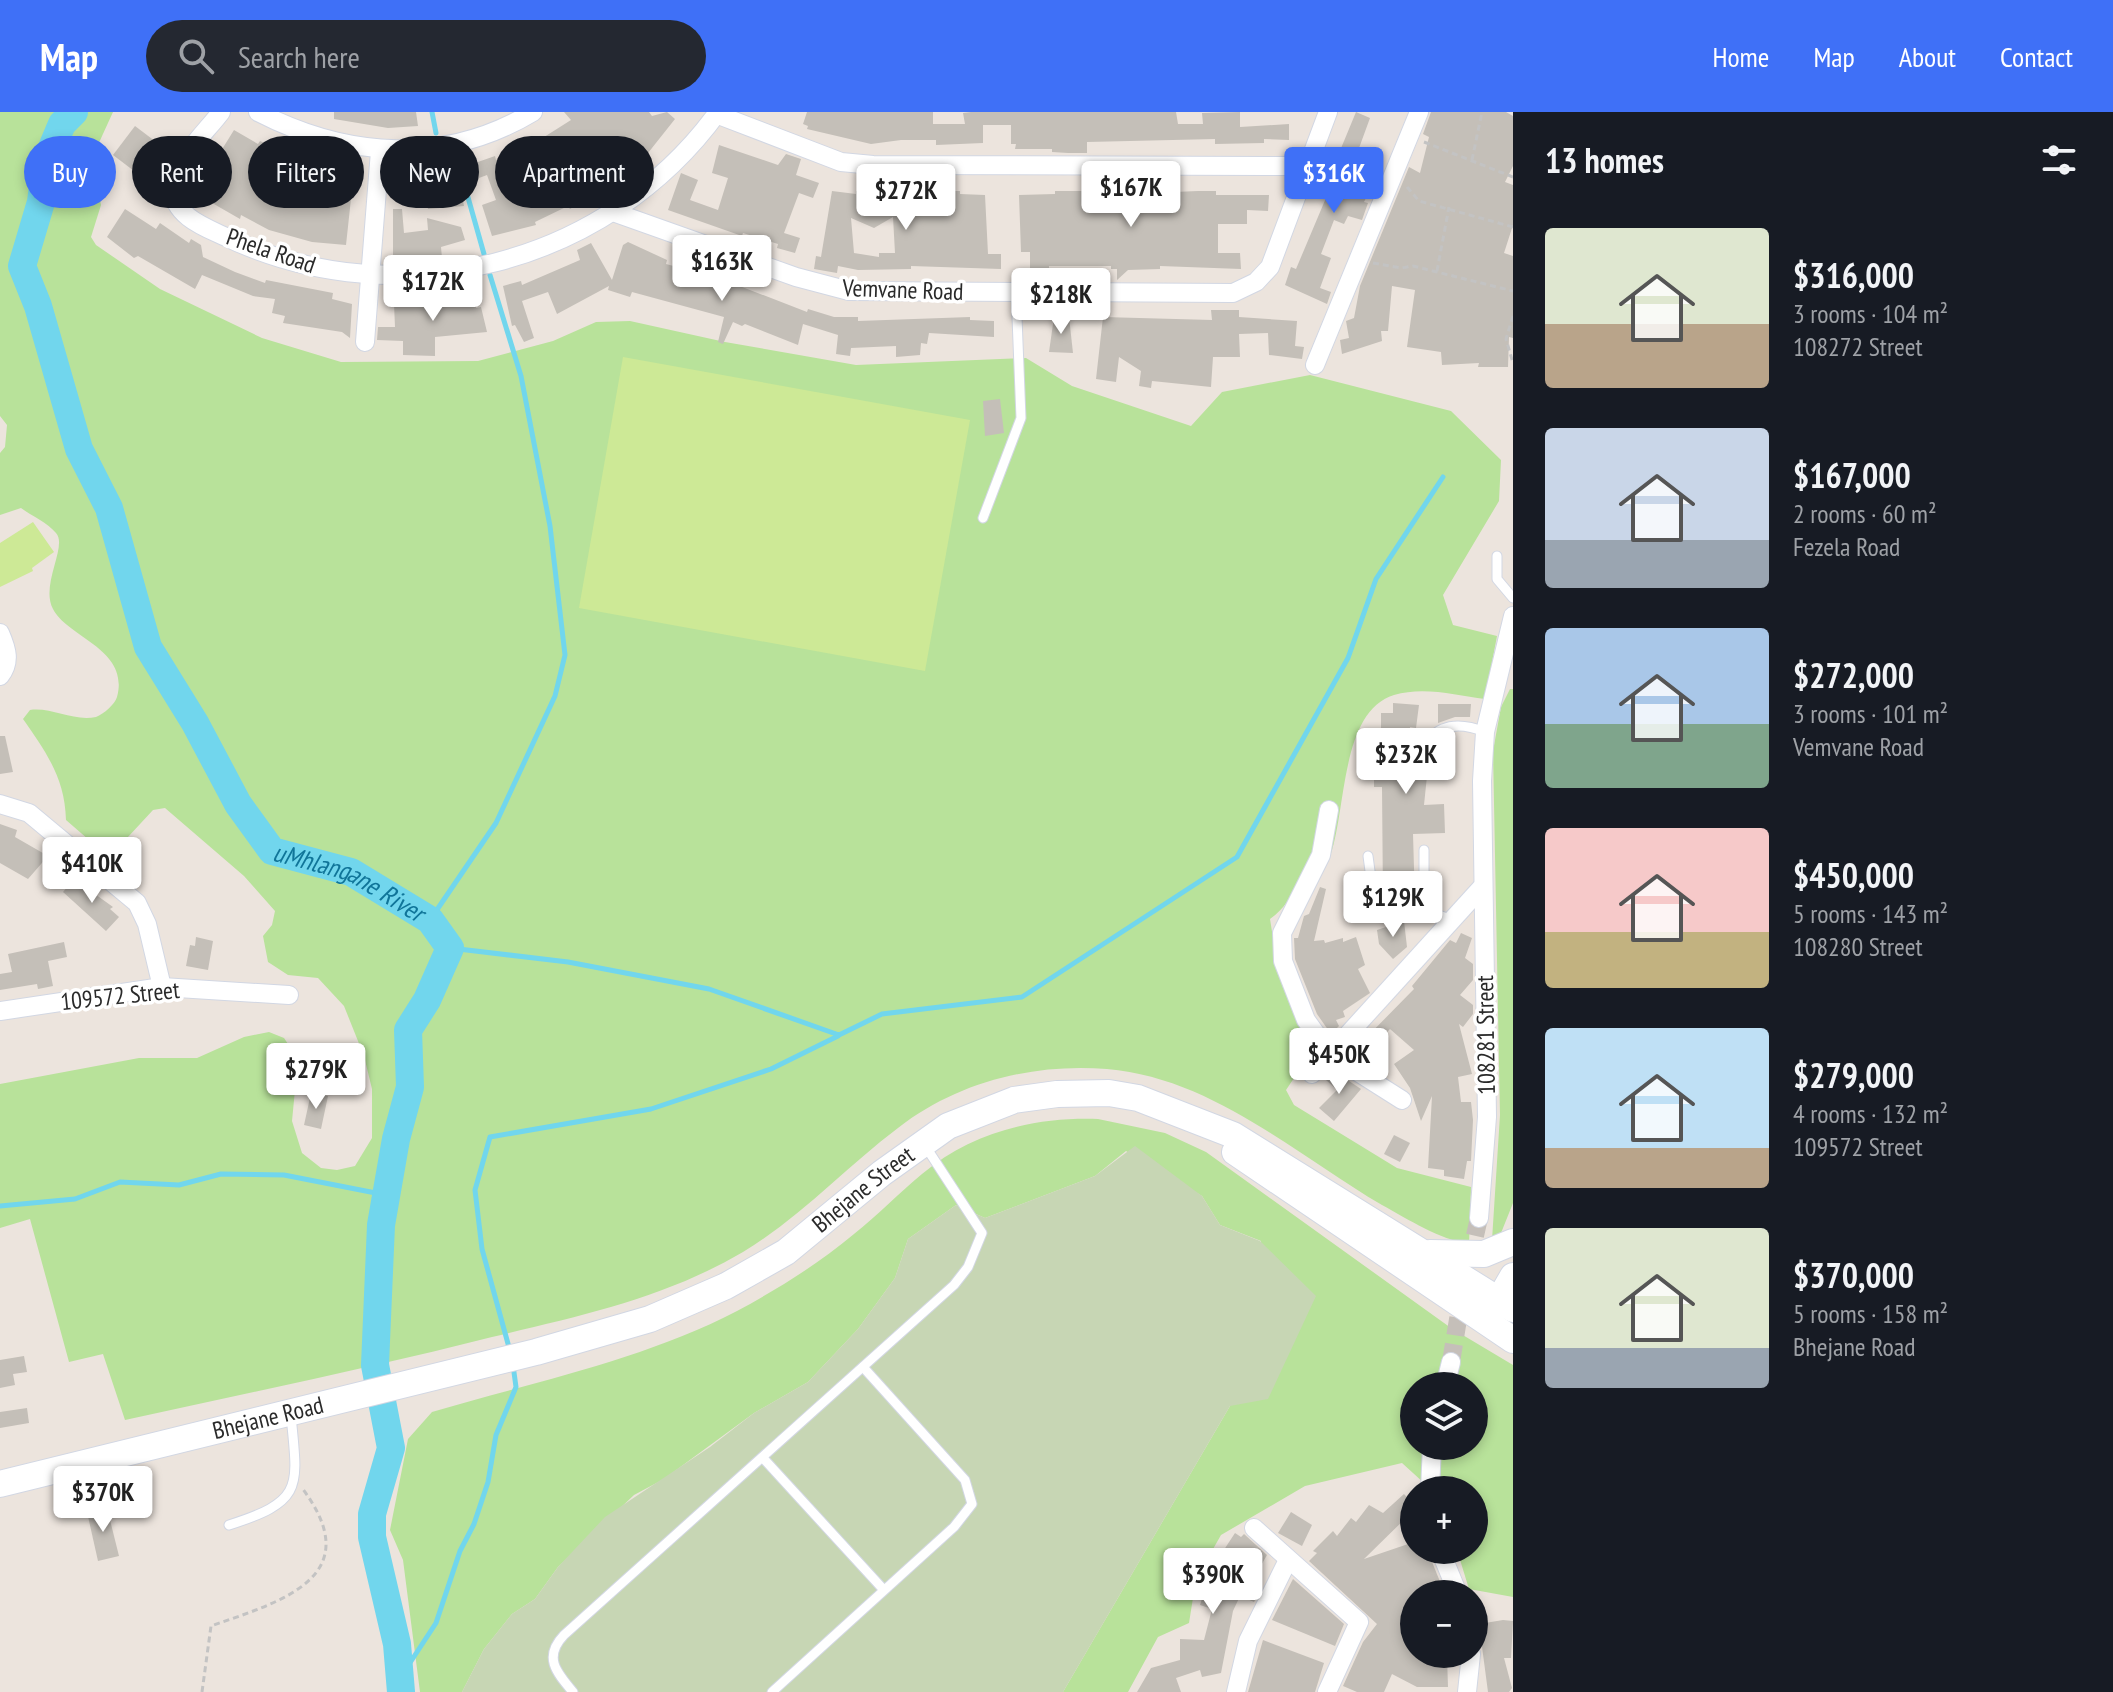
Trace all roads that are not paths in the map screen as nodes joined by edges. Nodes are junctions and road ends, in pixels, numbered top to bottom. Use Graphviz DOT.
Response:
graph roads {
  1 [pos="221,112"];
  2 [pos="258,112"];
  3 [pos="533,112"];
  4 [pos="1328,112"];
  5 [pos="1419,112"];
  6 [pos="717,113"];
  7 [pos="479,137"];
  8 [pos="380,151"];
  9 [pos="1306,166"];
  10 [pos="613,212"];
  11 [pos="368,276"];
  12 [pos="1016,292"];
  13 [pos="365,342"];
  14 [pos="1315,365"];
  15 [pos="983,518"];
  16 [pos="1497,556"];
  17 [pos="1513,598"];
  18 [pos="1513,616"];
  19 [pos="0,633"];
  20 [pos="0,676"];
  21 [pos="1485,732"];
  22 [pos="1430,738"];
  23 [pos="0,804"];
  24 [pos="1329,810"];
  25 [pos="1424,850"];
  26 [pos="1368,856"];
  27 [pos="1482,887"];
  28 [pos="1424,910"];
  29 [pos="1450,919"];
  30 [pos="162,987"];
  31 [pos="289,995"];
  32 [pos="0,1011"];
  33 [pos="1331,1055"];
  34 [pos="1312,1074"];
  35 [pos="1402,1100"];
  36 [pos="1201,1125"];
  37 [pos="922,1141"];
  38 [pos="1479,1218"];
  39 [pos="1513,1242"];
  40 [pos="1427,1253"];
  41 [pos="1513,1276"];
  42 [pos="1499,1300"];
  43 [pos="1478,1319"];
  44 [pos="1513,1340"];
  45 [pos="536,1352"];
  46 [pos="1451,1362"];
  47 [pos="863,1367"];
  48 [pos="1448,1372"];
  49 [pos="290,1412"];
  50 [pos="763,1458"];
  51 [pos="0,1484"];
  52 [pos="229,1525"];
  53 [pos="1254,1528"];
  54 [pos="1288,1560"];
  55 [pos="883,1589"];
  56 [pos="1470,1668"];
  57 [pos="776,1691"];
  58 [pos="573,1692"];
  59 [pos="1236,1692"];
  60 [pos="1327,1692"];
  61 [pos="1467,1692"];
  1 -- 11 [label="street, Phela Road"];
  2 -- 8 [label="street"];
  3 -- 7 [label="street"];
  4 -- 9 [label="street, Vemvane Road"];
  5 -- 14 [label="street"];
  6 -- 9 [label="street"];
  6 -- 10 [label="street, Phela Road"];
  8 -- 11 [label="street"];
  9 -- 12 [label="street, Vemvane Road"];
  10 -- 11 [label="street, Phela Road"];
  10 -- 12 [label="street, Vemvane Road"];
  11 -- 13 [label="street"];
  12 -- 15 [label="lane"];
  16 -- 17 [label="lane"];
  18 -- 21 [label="street, 108281 Street"];
  19 -- 20 [label="street"];
  21 -- 22 [label="lane"];
  21 -- 27 [label="street, 108281 Street"];
  23 -- 30 [label="street"];
  24 -- 33 [label="street"];
  25 -- 28 [label="lane"];
  26 -- 28 [label="lane"];
  27 -- 29 [label="street"];
  27 -- 38 [label="street, 108281 Street"];
  28 -- 29 [label="lane"];
  29 -- 33 [label="street"];
  30 -- 31 [label="street, 109572 Street"];
  30 -- 32 [label="street, 109572 Street"];
  33 -- 34 [label="street"];
  33 -- 35 [label="street"];
  36 -- 37 [label="street, Bhejane Street"];
  36 -- 40 [label="street, Bhejane Street"];
  36 -- 43 [label="street, Bhejane Street"];
  37 -- 45 [label="street, Bhejane Street"];
  37 -- 47 [label="lane"];
  39 -- 40 [label="street"];
  39 -- 42 [label="street"];
  40 -- 42 [label="street, Bhejane Street"];
  41 -- 42 [label="street"];
  42 -- 43 [label="street"];
  43 -- 44 [label="street, Bhejane Street"];
  45 -- 49 [label="street, Bhejane Road"];
  46 -- 48 [label="street"];
  47 -- 50 [label="lane"];
  47 -- 55 [label="lane"];
  49 -- 51 [label="street, Bhejane Road"];
  49 -- 52 [label="lane"];
  50 -- 55 [label="lane"];
  50 -- 58 [label="lane"];
  53 -- 54 [label="street"];
  54 -- 59 [label="street"];
  54 -- 60 [label="street"];
  55 -- 57 [label="lane"];
  56 -- 61 [label="street"];
}
